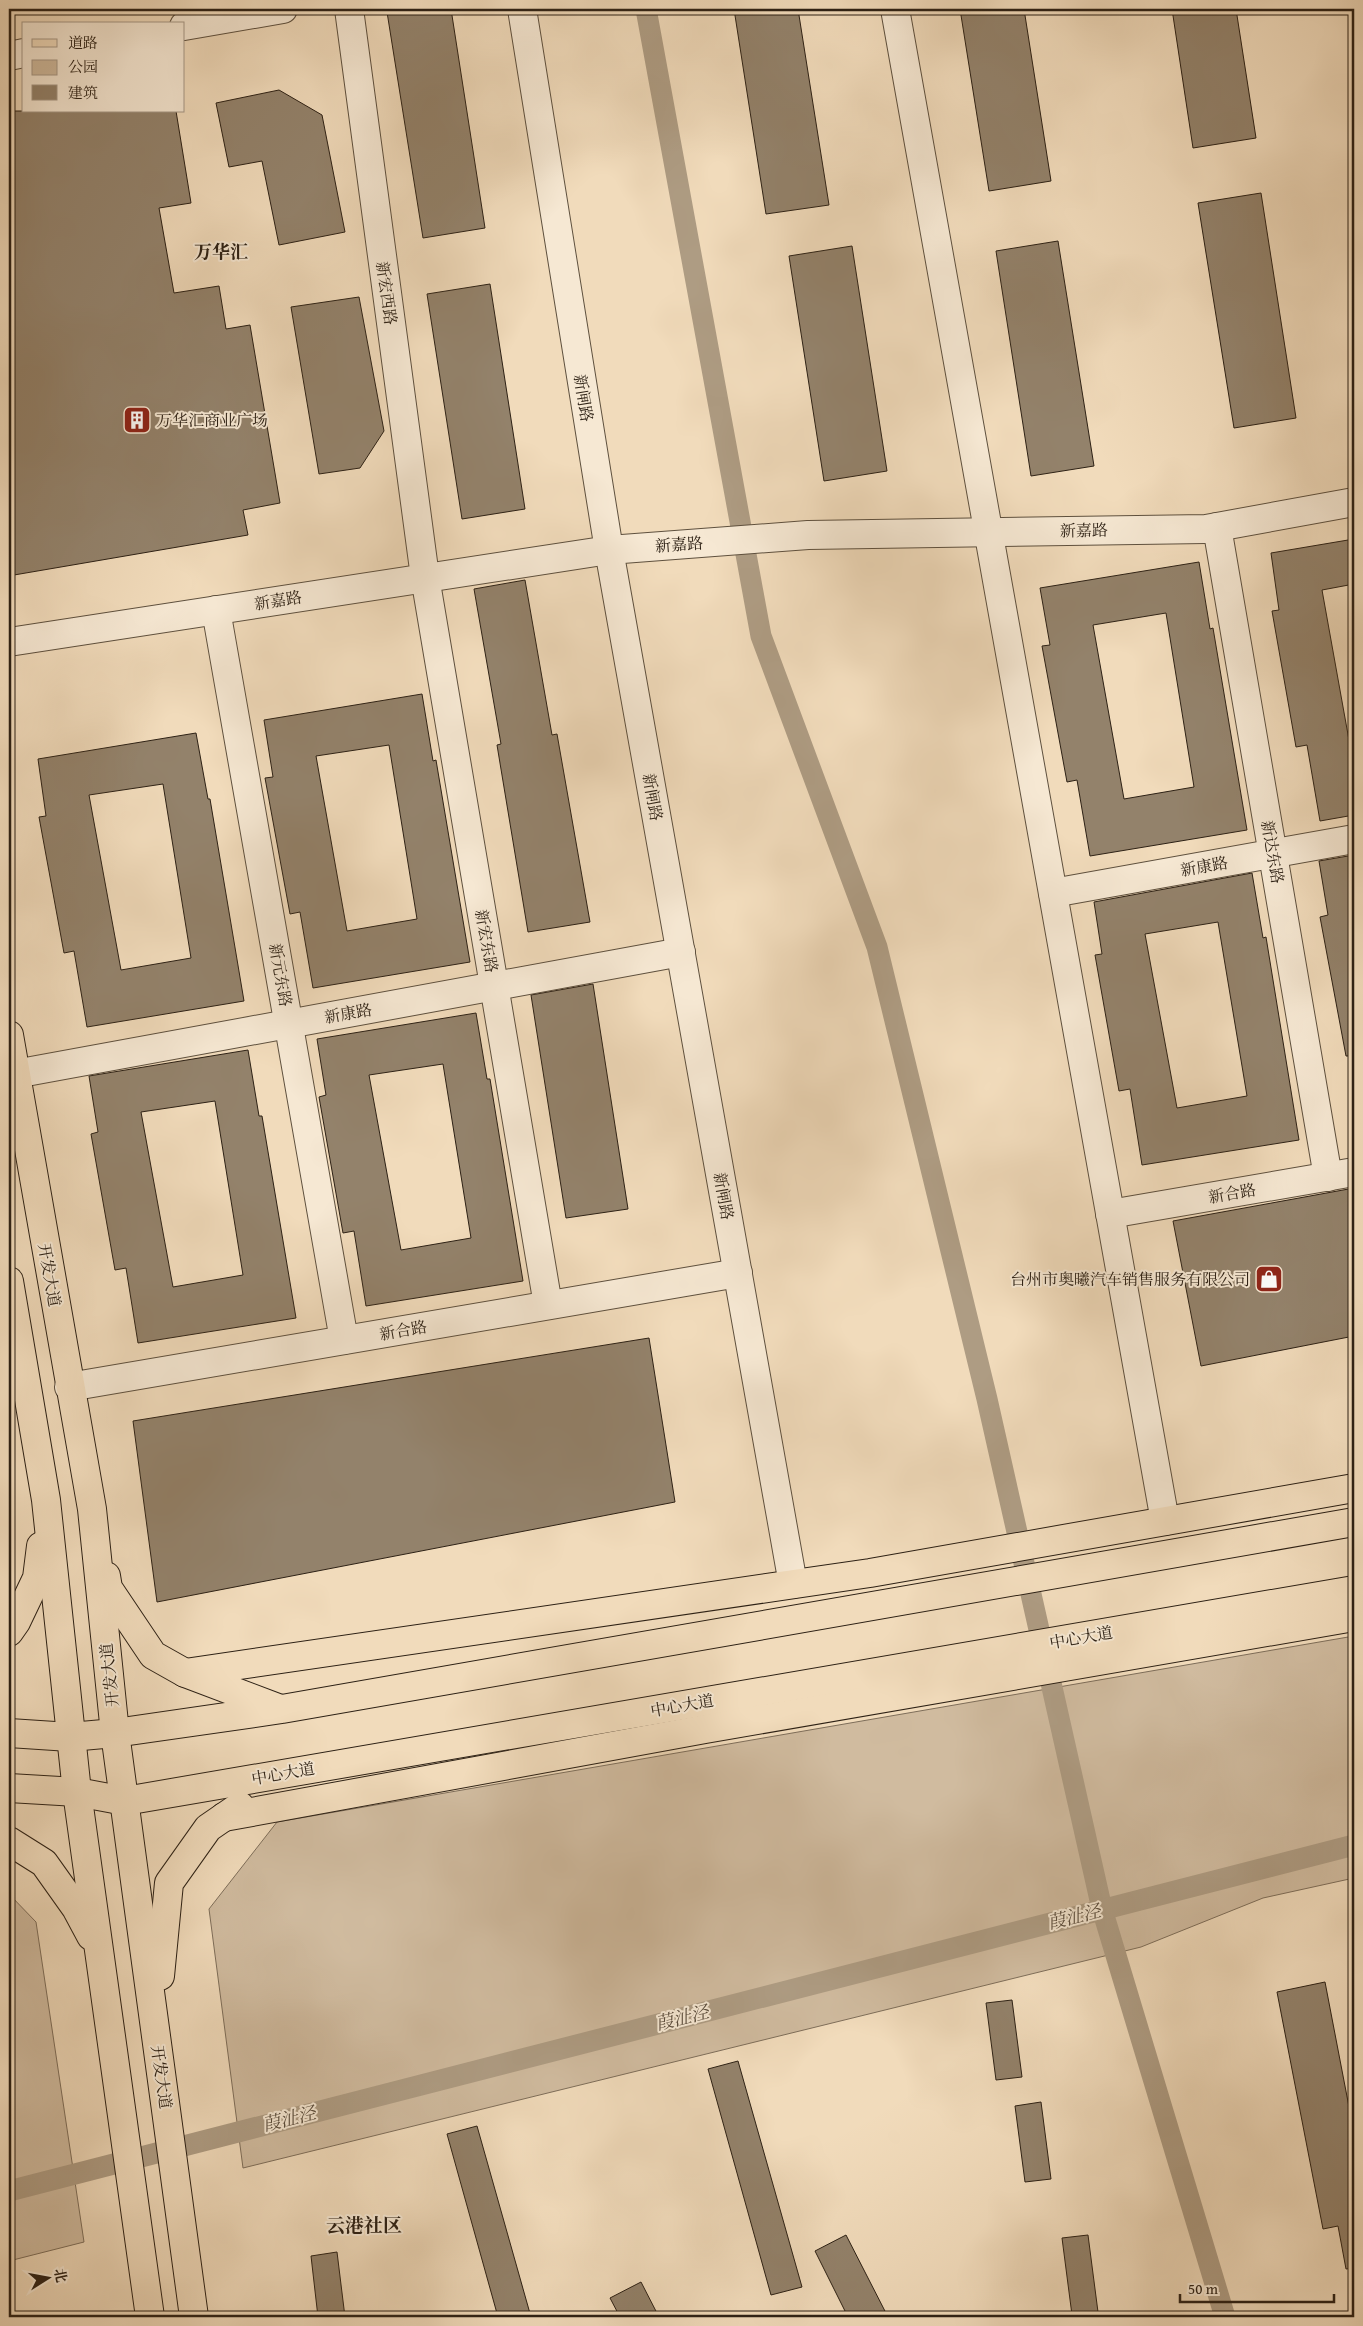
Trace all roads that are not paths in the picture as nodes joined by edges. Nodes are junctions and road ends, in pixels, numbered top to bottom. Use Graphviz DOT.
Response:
graph roads {
  1 [pos="283,9"];
  2 [pos="349,9"];
  3 [pos="522,9"];
  4 [pos="895,9"];
  5 [pos="185,26"];
  6 [pos="22,53"];
  7 [pos="9,56"];
  8 [pos="1354,502"];
  9 [pos="1217,527"];
  10 [pos="988,531"];
  11 [pos="609,550"];
  12 [pos="425,577"];
  13 [pos="216,610"];
  14 [pos="9,642"];
  15 [pos="1354,839"];
  16 [pos="1273,854"];
  17 [pos="1053,893"];
  18 [pos="681,952"];
  19 [pos="494,986"];
  20 [pos="289,1024"];
  21 [pos="9,1035"];
  22 [pos="15,1074"];
  23 [pos="1341,1174"];
  24 [pos="1110,1214"];
  25 [pos="738,1273"];
  26 [pos="9,1281"];
  27 [pos="548,1306"];
  28 [pos="344,1340"];
  29 [pos="69,1387"];
  30 [pos="1354,1488"];
  31 [pos="1300,1498"];
  32 [pos="46,1500"];
  33 [pos="92,1508"];
  34 [pos="1165,1521"];
  35 [pos="1354,1522"];
  36 [pos="1229,1544"];
  37 [pos="793,1584"];
  38 [pos="1354,1590"];
  39 [pos="1267,1605"];
  40 [pos="1354,1617"];
  41 [pos="562,1618"];
  42 [pos="1317,1624"];
  43 [pos="9,1632"];
  44 [pos="658,1644"];
  45 [pos="186,1673"];
  46 [pos="282,1709"];
  47 [pos="634,1713"];
  48 [pos="9,1733"];
  49 [pos="115,1733"];
  50 [pos="70,1737"];
  51 [pos="574,1753"];
  52 [pos="303,1770"];
  53 [pos="9,1788"];
  54 [pos="77,1792"];
  55 [pos="125,1801"];
  56 [pos="224,1817"];
  57 [pos="9,1841"];
  58 [pos="99,1950"];
  59 [pos="156,2030"];
  60 [pos="150,2317"];
  61 [pos="194,2317"];
  1 -- 5 [label="street"];
  2 -- 12 [label="street, 新宏西路"];
  3 -- 11 [label="street, 新闸路"];
  4 -- 10 [label="street"];
  6 -- 7 [label="street"];
  8 -- 9 [label="street, 新嘉路"];
  9 -- 10 [label="street, 新嘉路"];
  9 -- 16 [label="street, 新达东路"];
  10 -- 11 [label="street, 新嘉路"];
  10 -- 17 [label="street"];
  11 -- 12 [label="street, 新嘉路"];
  11 -- 18 [label="street, 新闸路"];
  12 -- 13 [label="street, 新嘉路"];
  12 -- 19 [label="street, 新宏东路"];
  13 -- 14 [label="street, 新嘉路"];
  13 -- 20 [label="street, 新元东路"];
  15 -- 16 [label="street, 新康路"];
  16 -- 17 [label="street, 新康路"];
  16 -- 23 [label="street, 新达东路"];
  17 -- 24 [label="street"];
  18 -- 19 [label="street, 新康路"];
  18 -- 25 [label="street, 新闸路"];
  19 -- 20 [label="street, 新康路"];
  19 -- 27 [label="street, 新宏东路"];
  20 -- 22 [label="street, 新康路"];
  20 -- 28 [label="street, 新元东路"];
  21 -- 22 [label="main road, 开发大道"];
  22 -- 29 [label="main road, 开发大道"];
  23 -- 24 [label="street, 新合路"];
  24 -- 34 [label="street"];
  25 -- 27 [label="street, 新合路"];
  25 -- 37 [label="street, 新闸路"];
  26 -- 32 [label="main road"];
  27 -- 28 [label="street, 新合路"];
  28 -- 29 [label="street, 新合路"];
  29 -- 33 [label="main road, 开发大道"];
  30 -- 31 [label="main road"];
  31 -- 34 [label="main road"];
  31 -- 36 [label="main road"];
  32 -- 43 [label="main road"];
  32 -- 50 [label="main road"];
  33 -- 45 [label="main road"];
  33 -- 49 [label="main road, 开发大道"];
  34 -- 37 [label="main road"];
  35 -- 36 [label="main road"];
  36 -- 44 [label="main road"];
  37 -- 41 [label="main road"];
  38 -- 39 [label="main road, 中心大道"];
  39 -- 42 [label="main road"];
  39 -- 47 [label="main road, 中心大道"];
  40 -- 42 [label="main road"];
  41 -- 44 [label="main road"];
  41 -- 45 [label="main road"];
  42 -- 51 [label="main road"];
  44 -- 46 [label="main road"];
  45 -- 46 [label="main road"];
  46 -- 49 [label="main road"];
  47 -- 51 [label="main road"];
  47 -- 52 [label="main road, 中心大道"];
  48 -- 50 [label="main road"];
  49 -- 50 [label="main road"];
  49 -- 55 [label="main road, 开发大道"];
  50 -- 54 [label="main road"];
  51 -- 56 [label="main road"];
  52 -- 55 [label="main road, 中心大道"];
  52 -- 56 [label="main road"];
  53 -- 54 [label="main road, 中心大道"];
  54 -- 55 [label="main road, 中心大道"];
  54 -- 58 [label="main road"];
  55 -- 59 [label="main road, 开发大道"];
  56 -- 59 [label="main road"];
  57 -- 58 [label="main road"];
  58 -- 60 [label="main road"];
  59 -- 61 [label="main road, 开发大道"];
}
